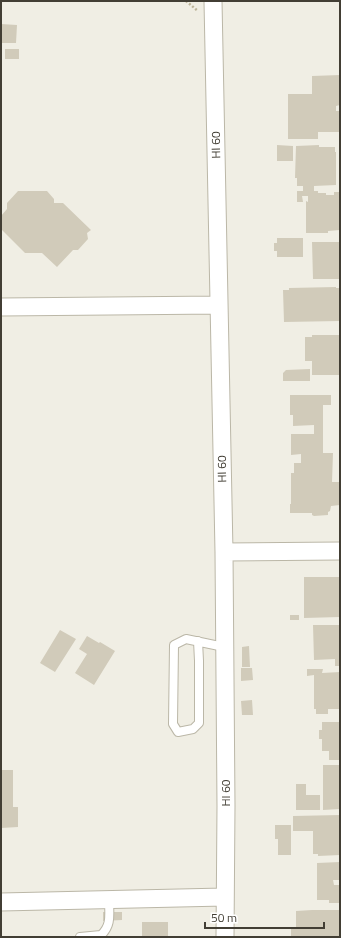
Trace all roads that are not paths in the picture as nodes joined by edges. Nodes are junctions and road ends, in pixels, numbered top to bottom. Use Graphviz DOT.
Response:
graph roads {
  1 [pos="213,1"];
  2 [pos="218,305"];
  3 [pos="1,308"];
  4 [pos="340,551"];
  5 [pos="224,552"];
  6 [pos="198,641"];
  7 [pos="224,647"];
  8 [pos="224,897"];
  9 [pos="108,900"];
  10 [pos="1,902"];
  11 [pos="80,937"];
  12 [pos="225,937"];
  1 -- 2 [label="street, HI 60"];
  2 -- 3 [label="street"];
  2 -- 5 [label="street, HI 60"];
  4 -- 5 [label="street"];
  5 -- 7 [label="street, HI 60"];
  6 -- 6 [label="lane"];
  6 -- 7 [label="lane"];
  7 -- 8 [label="street, HI 60"];
  8 -- 9 [label="street"];
  8 -- 12 [label="street, HI 60"];
  9 -- 10 [label="street"];
  9 -- 11 [label="lane"];
}
